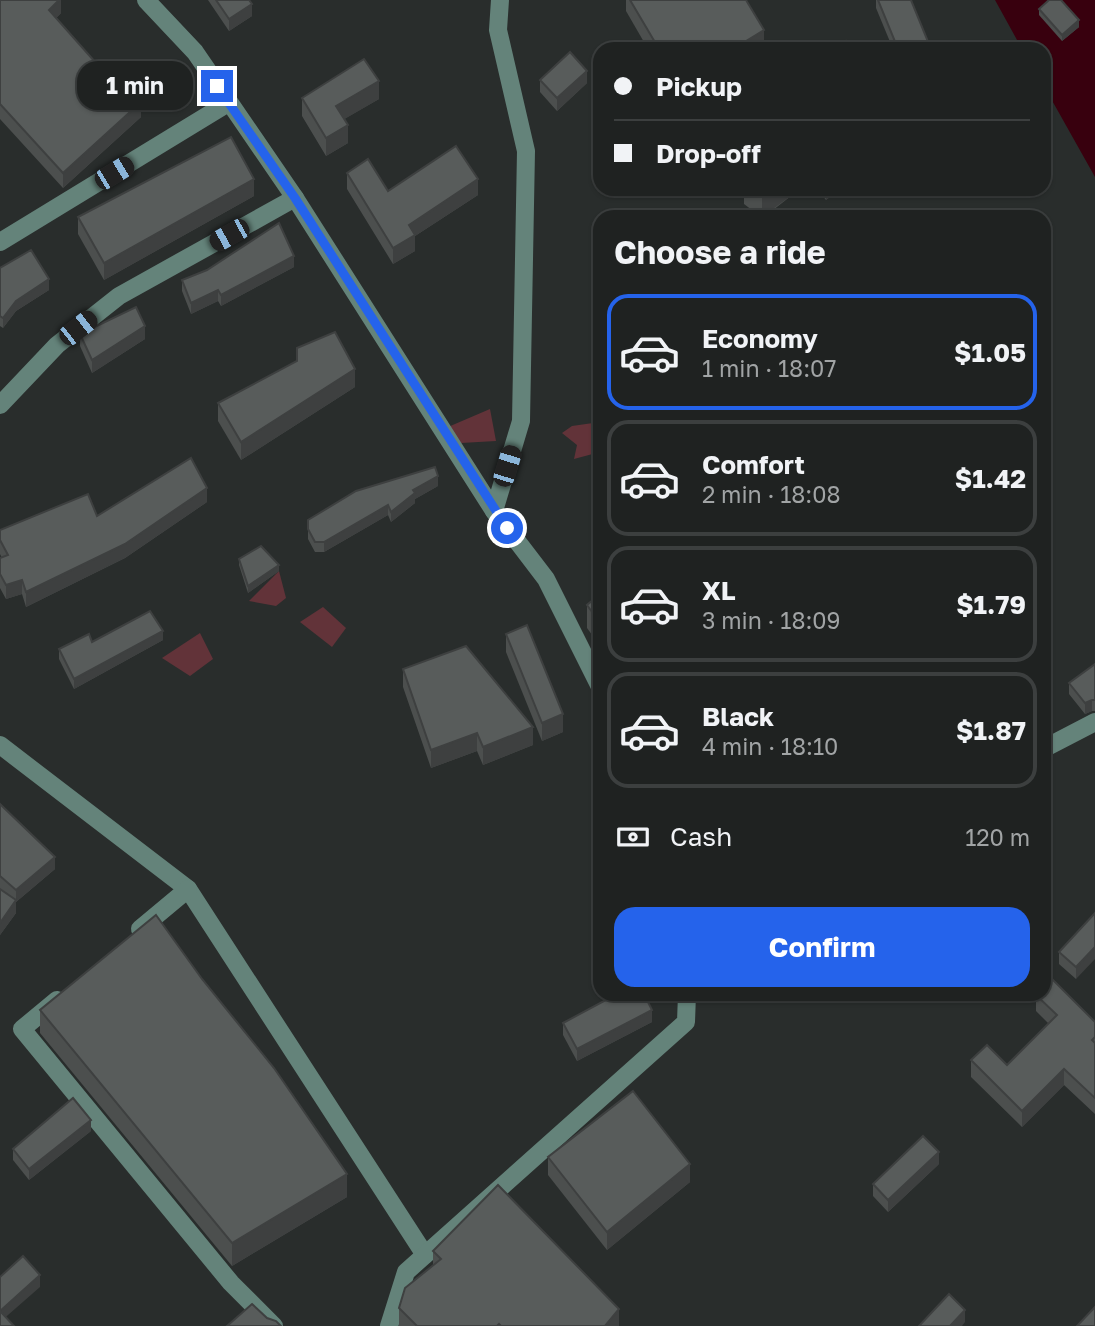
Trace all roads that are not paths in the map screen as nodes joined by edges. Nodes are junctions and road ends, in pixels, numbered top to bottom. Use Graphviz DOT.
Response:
graph roads {
  1 [pos="146,0"];
  2 [pos="500,0"];
  3 [pos="228,103"];
  4 [pos="295,198"];
  5 [pos="0,242"];
  6 [pos="0,405"];
  7 [pos="494,511"];
  8 [pos="593,673"];
  9 [pos="1095,722"];
  10 [pos="0,745"];
  11 [pos="1051,745"];
  12 [pos="188,888"];
  13 [pos="126,941"];
  14 [pos="74,985"];
  15 [pos="687,1001"];
  16 [pos="425,1255"];
  17 [pos="274,1326"];
  18 [pos="389,1326"];
  1 -- 3 [label="street"];
  2 -- 7 [label="street"];
  3 -- 4 [label="street"];
  3 -- 5 [label="street"];
  4 -- 6 [label="street"];
  4 -- 7 [label="street"];
  7 -- 8 [label="street"];
  9 -- 11 [label="street"];
  10 -- 12 [label="street"];
  12 -- 13 [label="street"];
  12 -- 16 [label="street"];
  14 -- 17 [label="street"];
  15 -- 16 [label="street"];
  16 -- 18 [label="street"];
}
